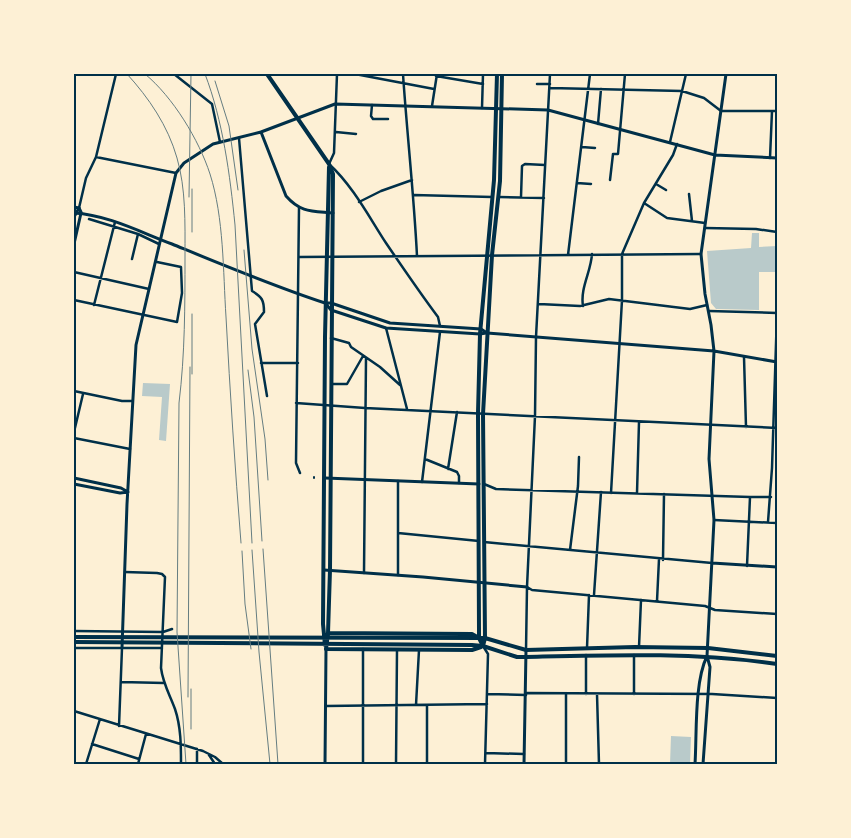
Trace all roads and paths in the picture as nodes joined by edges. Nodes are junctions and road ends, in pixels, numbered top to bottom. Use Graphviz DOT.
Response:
graph roads {
  1 [pos="116,74"];
  2 [pos="174,74"];
  3 [pos="267,74"];
  4 [pos="337,74"];
  5 [pos="355,74"];
  6 [pos="403,74"];
  7 [pos="483,74"];
  8 [pos="497,74"];
  9 [pos="502,74"];
  10 [pos="550,74"];
  11 [pos="590,74"];
  12 [pos="625,74"];
  13 [pos="686,74"];
  14 [pos="726,74"];
  15 [pos="436,75"];
  16 [pos="404,83"];
  17 [pos="482,84"];
  18 [pos="537,84"];
  19 [pos="550,86"];
  20 [pos="588,88"];
  21 [pos="434,89"];
  22 [pos="601,89"];
  23 [pos="624,90"];
  24 [pos="682,91"];
  25 [pos="335,104"];
  26 [pos="372,105"];
  27 [pos="404,105"];
  28 [pos="432,106"];
  29 [pos="482,108"];
  30 [pos="496,109"];
  31 [pos="502,109"];
  32 [pos="548,110"];
  33 [pos="721,111"];
  34 [pos="772,111"];
  35 [pos="777,111"];
  36 [pos="298,118"];
  37 [pos="388,119"];
  38 [pos="585,120"];
  39 [pos="598,124"];
  40 [pos="620,130"];
  41 [pos="261,132"];
  42 [pos="335,132"];
  43 [pos="356,134"];
  44 [pos="771,137"];
  45 [pos="777,137"];
  46 [pos="239,138"];
  47 [pos="220,142"];
  48 [pos="670,142"];
  49 [pos="677,144"];
  50 [pos="582,147"];
  51 [pos="595,148"];
  52 [pos="715,155"];
  53 [pos="96,158"];
  54 [pos="770,158"];
  55 [pos="777,158"];
  56 [pos="329,164"];
  57 [pos="546,164"];
  58 [pos="176,173"];
  59 [pos="412,180"];
  60 [pos="610,180"];
  61 [pos="577,182"];
  62 [pos="591,184"];
  63 [pos="656,184"];
  64 [pos="666,190"];
  65 [pos="414,194"];
  66 [pos="690,194"];
  67 [pos="493,197"];
  68 [pos="499,197"];
  69 [pos="521,198"];
  70 [pos="544,198"];
  71 [pos="360,202"];
  72 [pos="644,203"];
  73 [pos="74,206"];
  74 [pos="78,208"];
  75 [pos="299,208"];
  76 [pos="327,212"];
  77 [pos="82,213"];
  78 [pos="333,213"];
  79 [pos="74,214"];
  80 [pos="89,219"];
  81 [pos="692,221"];
  82 [pos="115,222"];
  83 [pos="705,223"];
  84 [pos="113,227"];
  85 [pos="704,228"];
  86 [pos="777,232"];
  87 [pos="138,234"];
  88 [pos="74,244"];
  89 [pos="160,245"];
  90 [pos="592,254"];
  91 [pos="622,254"];
  92 [pos="701,254"];
  93 [pos="489,255"];
  94 [pos="542,255"];
  95 [pos="568,255"];
  96 [pos="326,256"];
  97 [pos="332,256"];
  98 [pos="394,256"];
  99 [pos="417,256"];
  100 [pos="299,257"];
  101 [pos="132,259"];
  102 [pos="156,262"];
  103 [pos="74,272"];
  104 [pos="101,278"];
  105 [pos="150,289"];
  106 [pos="298,294"];
  107 [pos="74,300"];
  108 [pos="622,300"];
  109 [pos="331,302"];
  110 [pos="326,303"];
  111 [pos="539,304"];
  112 [pos="94,305"];
  113 [pos="707,305"];
  114 [pos="584,306"];
  115 [pos="331,310"];
  116 [pos="709,311"];
  117 [pos="777,313"];
  118 [pos="142,316"];
  119 [pos="440,327"];
  120 [pos="386,328"];
  121 [pos="440,332"];
  122 [pos="480,332"];
  123 [pos="487,332"];
  124 [pos="536,337"];
  125 [pos="331,338"];
  126 [pos="619,343"];
  127 [pos="714,351"];
  128 [pos="363,356"];
  129 [pos="744,357"];
  130 [pos="366,358"];
  131 [pos="298,362"];
  132 [pos="777,362"];
  133 [pos="261,363"];
  134 [pos="330,384"];
  135 [pos="400,385"];
  136 [pos="74,391"];
  137 [pos="83,394"];
  138 [pos="266,396"];
  139 [pos="132,401"];
  140 [pos="296,402"];
  141 [pos="324,405"];
  142 [pos="330,406"];
  143 [pos="365,408"];
  144 [pos="408,410"];
  145 [pos="430,411"];
  146 [pos="457,412"];
  147 [pos="478,413"];
  148 [pos="484,414"];
  149 [pos="535,416"];
  150 [pos="615,420"];
  151 [pos="639,422"];
  152 [pos="711,425"];
  153 [pos="746,427"];
  154 [pos="773,428"];
  155 [pos="777,428"];
  156 [pos="74,432"];
  157 [pos="74,438"];
  158 [pos="130,449"];
  159 [pos="579,457"];
  160 [pos="425,459"];
  161 [pos="448,469"];
  162 [pos="300,473"];
  163 [pos="74,478"];
  164 [pos="327,478"];
  165 [pos="364,480"];
  166 [pos="398,481"];
  167 [pos="422,482"];
  168 [pos="772,482"];
  169 [pos="777,482"];
  170 [pos="459,483"];
  171 [pos="74,484"];
  172 [pos="479,484"];
  173 [pos="484,484"];
  174 [pos="532,490"];
  175 [pos="128,492"];
  176 [pos="578,492"];
  177 [pos="601,492"];
  178 [pos="611,492"];
  179 [pos="637,493"];
  180 [pos="664,494"];
  181 [pos="712,496"];
  182 [pos="750,497"];
  183 [pos="771,497"];
  184 [pos="714,520"];
  185 [pos="749,522"];
  186 [pos="768,522"];
  187 [pos="777,523"];
  188 [pos="398,533"];
  189 [pos="482,541"];
  190 [pos="529,546"];
  191 [pos="570,550"];
  192 [pos="596,553"];
  193 [pos="661,559"];
  194 [pos="712,563"];
  195 [pos="747,566"];
  196 [pos="777,567"];
  197 [pos="324,570"];
  198 [pos="330,570"];
  199 [pos="125,572"];
  200 [pos="364,572"];
  201 [pos="398,575"];
  202 [pos="479,582"];
  203 [pos="485,583"];
  204 [pos="527,587"];
  205 [pos="589,595"];
  206 [pos="594,596"];
  207 [pos="641,600"];
  208 [pos="657,601"];
  209 [pos="709,607"];
  210 [pos="777,614"];
  211 [pos="172,629"];
  212 [pos="74,631"];
  213 [pos="122,632"];
  214 [pos="162,632"];
  215 [pos="323,632"];
  216 [pos="328,633"];
  217 [pos="74,637"];
  218 [pos="480,638"];
  219 [pos="485,638"];
  220 [pos="101,640"];
  221 [pos="74,642"];
  222 [pos="483,646"];
  223 [pos="639,647"];
  224 [pos="74,648"];
  225 [pos="122,648"];
  226 [pos="162,648"];
  227 [pos="587,648"];
  228 [pos="708,648"];
  229 [pos="326,649"];
  230 [pos="363,649"];
  231 [pos="397,650"];
  232 [pos="419,650"];
  233 [pos="526,650"];
  234 [pos="634,654"];
  235 [pos="586,655"];
  236 [pos="707,656"];
  237 [pos="777,656"];
  238 [pos="526,657"];
  239 [pos="777,664"];
  240 [pos="121,682"];
  241 [pos="164,682"];
  242 [pos="488,694"];
  243 [pos="526,694"];
  244 [pos="566,694"];
  245 [pos="586,694"];
  246 [pos="597,694"];
  247 [pos="634,694"];
  248 [pos="698,694"];
  249 [pos="708,694"];
  250 [pos="777,698"];
  251 [pos="487,704"];
  252 [pos="363,705"];
  253 [pos="397,705"];
  254 [pos="416,705"];
  255 [pos="427,705"];
  256 [pos="326,706"];
  257 [pos="74,711"];
  258 [pos="100,720"];
  259 [pos="119,726"];
  260 [pos="146,734"];
  261 [pos="92,744"];
  262 [pos="181,745"];
  263 [pos="197,749"];
  264 [pos="486,753"];
  265 [pos="209,754"];
  266 [pos="524,754"];
  267 [pos="138,762"];
  268 [pos="86,764"];
  269 [pos="144,764"];
  270 [pos="181,764"];
  271 [pos="197,764"];
  272 [pos="215,764"];
  273 [pos="222,764"];
  274 [pos="325,764"];
  275 [pos="363,764"];
  276 [pos="396,764"];
  277 [pos="428,764"];
  278 [pos="485,764"];
  279 [pos="524,764"];
  280 [pos="566,764"];
  281 [pos="599,764"];
  282 [pos="695,764"];
  283 [pos="703,764"];
  1 -- 53 [label="street"];
  2 -- 47 [label="street"];
  3 -- 36 [label="main road"];
  4 -- 25 [label="street"];
  5 -- 16 [label="street"];
  6 -- 16 [label="street"];
  7 -- 17 [label="street"];
  8 -- 30 [label="main road"];
  9 -- 31 [label="main road"];
  10 -- 19 [label="street"];
  11 -- 20 [label="street"];
  12 -- 23 [label="street"];
  13 -- 24 [label="street"];
  14 -- 33 [label="street"];
  15 -- 17 [label="street"];
  15 -- 21 [label="street"];
  16 -- 21 [label="street"];
  16 -- 27 [label="street"];
  17 -- 29 [label="street"];
  18 -- 19 [label="street"];
  19 -- 20 [label="street"];
  19 -- 32 [label="street"];
  20 -- 22 [label="street"];
  20 -- 38 [label="street"];
  21 -- 28 [label="street"];
  22 -- 23 [label="street"];
  22 -- 39 [label="street"];
  23 -- 24 [label="street"];
  23 -- 40 [label="street"];
  24 -- 33 [label="street"];
  24 -- 48 [label="street"];
  25 -- 26 [label="street"];
  25 -- 36 [label="street"];
  25 -- 42 [label="street"];
  26 -- 27 [label="street"];
  26 -- 37 [label="street"];
  27 -- 28 [label="street"];
  27 -- 59 [label="street"];
  28 -- 29 [label="street"];
  29 -- 30 [label="street"];
  30 -- 31 [label="street"];
  30 -- 67 [label="main road"];
  31 -- 32 [label="street"];
  31 -- 68 [label="main road"];
  32 -- 38 [label="street"];
  32 -- 57 [label="street"];
  33 -- 34 [label="street"];
  33 -- 52 [label="street"];
  34 -- 35 [label="street"];
  34 -- 44 [label="street"];
  36 -- 41 [label="street"];
  36 -- 56 [label="main road"];
  38 -- 39 [label="street"];
  38 -- 50 [label="street"];
  39 -- 40 [label="street"];
  40 -- 48 [label="street"];
  40 -- 60 [label="street"];
  41 -- 46 [label="street"];
  41 -- 75 [label="street"];
  42 -- 43 [label="street"];
  42 -- 56 [label="street"];
  44 -- 45 [label="street"];
  44 -- 54 [label="street"];
  46 -- 47 [label="street"];
  46 -- 133 [label="street"];
  47 -- 58 [label="street"];
  48 -- 49 [label="street"];
  49 -- 52 [label="street"];
  49 -- 63 [label="street"];
  50 -- 51 [label="street"];
  50 -- 61 [label="street"];
  52 -- 54 [label="street"];
  52 -- 83 [label="street"];
  53 -- 58 [label="street"];
  53 -- 74 [label="street"];
  54 -- 55 [label="street"];
  56 -- 71 [label="street"];
  56 -- 76 [label="main road"];
  56 -- 78 [label="main road"];
  57 -- 69 [label="street"];
  57 -- 70 [label="street"];
  58 -- 89 [label="street"];
  59 -- 65 [label="street"];
  59 -- 71 [label="street"];
  61 -- 62 [label="street"];
  61 -- 95 [label="street"];
  63 -- 64 [label="street"];
  63 -- 72 [label="street"];
  65 -- 67 [label="street"];
  65 -- 99 [label="street"];
  66 -- 81 [label="street"];
  67 -- 93 [label="main road"];
  68 -- 69 [label="street"];
  68 -- 93 [label="main road"];
  69 -- 70 [label="street"];
  70 -- 94 [label="street"];
  71 -- 98 [label="street"];
  72 -- 81 [label="street"];
  72 -- 91 [label="street"];
  73 -- 74 [label="street"];
  74 -- 77 [label="street"];
  74 -- 79 [label="street"];
  75 -- 76 [label="street"];
  75 -- 100 [label="street"];
  76 -- 78 [label="street"];
  76 -- 96 [label="main road"];
  77 -- 79 [label="street"];
  77 -- 82 [label="street"];
  77 -- 88 [label="street"];
  78 -- 97 [label="main road"];
  80 -- 84 [label="street"];
  81 -- 83 [label="street"];
  82 -- 84 [label="street"];
  82 -- 106 [label="street"];
  83 -- 85 [label="street"];
  84 -- 87 [label="street"];
  84 -- 104 [label="street"];
  85 -- 86 [label="street"];
  85 -- 92 [label="street"];
  87 -- 89 [label="street"];
  87 -- 101 [label="street"];
  89 -- 102 [label="street"];
  90 -- 91 [label="street"];
  90 -- 95 [label="street"];
  90 -- 114 [label="street"];
  91 -- 92 [label="street"];
  91 -- 108 [label="street"];
  92 -- 113 [label="street"];
  93 -- 94 [label="street"];
  93 -- 99 [label="street"];
  93 -- 122 [label="main road"];
  93 -- 123 [label="main road"];
  94 -- 95 [label="street"];
  94 -- 111 [label="street"];
  96 -- 97 [label="street"];
  96 -- 100 [label="street"];
  96 -- 110 [label="main road"];
  97 -- 98 [label="street"];
  97 -- 109 [label="main road"];
  98 -- 99 [label="street"];
  98 -- 119 [label="street"];
  100 -- 106 [label="street"];
  102 -- 105 [label="street"];
  102 -- 118 [label="street"];
  103 -- 104 [label="street"];
  104 -- 105 [label="street"];
  104 -- 112 [label="street"];
  105 -- 118 [label="street"];
  106 -- 110 [label="street"];
  106 -- 131 [label="street"];
  107 -- 112 [label="street"];
  108 -- 113 [label="street"];
  108 -- 114 [label="street"];
  108 -- 126 [label="street"];
  109 -- 110 [label="street"];
  109 -- 115 [label="main road"];
  109 -- 119 [label="street"];
  110 -- 115 [label="street"];
  110 -- 141 [label="main road"];
  111 -- 114 [label="street"];
  111 -- 124 [label="street"];
  112 -- 118 [label="street"];
  113 -- 116 [label="street"];
  115 -- 120 [label="street"];
  115 -- 125 [label="main road"];
  116 -- 117 [label="street"];
  116 -- 127 [label="street"];
  117 -- 132 [label="street"];
  118 -- 139 [label="street"];
  119 -- 121 [label="street"];
  119 -- 122 [label="street"];
  120 -- 121 [label="street"];
  120 -- 135 [label="street"];
  121 -- 122 [label="street"];
  121 -- 145 [label="street"];
  122 -- 123 [label="street"];
  122 -- 147 [label="main road"];
  123 -- 124 [label="street"];
  123 -- 148 [label="main road"];
  124 -- 126 [label="street"];
  124 -- 149 [label="street"];
  125 -- 128 [label="street"];
  125 -- 134 [label="main road"];
  126 -- 127 [label="street"];
  126 -- 150 [label="street"];
  127 -- 129 [label="street"];
  127 -- 152 [label="street"];
  128 -- 130 [label="street"];
  128 -- 134 [label="street"];
  129 -- 132 [label="street"];
  129 -- 153 [label="street"];
  130 -- 135 [label="street"];
  130 -- 143 [label="street"];
  131 -- 133 [label="street"];
  131 -- 140 [label="street"];
  132 -- 154 [label="street"];
  133 -- 138 [label="street"];
  134 -- 142 [label="main road"];
  135 -- 144 [label="street"];
  136 -- 137 [label="street"];
  137 -- 139 [label="street"];
  137 -- 156 [label="street"];
  139 -- 158 [label="street"];
  140 -- 141 [label="street"];
  140 -- 162 [label="street"];
  141 -- 142 [label="street"];
  141 -- 164 [label="main road"];
  142 -- 143 [label="street"];
  142 -- 164 [label="main road"];
  143 -- 144 [label="street"];
  143 -- 165 [label="street"];
  144 -- 145 [label="street"];
  145 -- 146 [label="street"];
  145 -- 160 [label="street"];
  146 -- 147 [label="street"];
  146 -- 161 [label="street"];
  147 -- 148 [label="street"];
  147 -- 172 [label="main road"];
  148 -- 149 [label="street"];
  148 -- 173 [label="main road"];
  149 -- 150 [label="street"];
  149 -- 174 [label="street"];
  150 -- 151 [label="street"];
  150 -- 178 [label="street"];
  151 -- 152 [label="street"];
  151 -- 179 [label="street"];
  152 -- 153 [label="street"];
  152 -- 181 [label="street"];
  153 -- 154 [label="street"];
  154 -- 155 [label="street"];
  154 -- 168 [label="street"];
  157 -- 158 [label="street"];
  158 -- 175 [label="street"];
  159 -- 176 [label="street"];
  160 -- 161 [label="street"];
  160 -- 167 [label="street"];
  161 -- 170 [label="street"];
  163 -- 175 [label="street"];
  164 -- 165 [label="street"];
  164 -- 197 [label="main road"];
  164 -- 198 [label="main road"];
  165 -- 166 [label="street"];
  165 -- 200 [label="street"];
  166 -- 167 [label="street"];
  166 -- 188 [label="street"];
  167 -- 170 [label="street"];
  168 -- 169 [label="street"];
  168 -- 183 [label="street"];
  170 -- 172 [label="street"];
  171 -- 175 [label="street"];
  172 -- 173 [label="street"];
  172 -- 189 [label="main road"];
  173 -- 174 [label="street"];
  173 -- 189 [label="main road"];
  174 -- 176 [label="street"];
  174 -- 190 [label="street"];
  175 -- 199 [label="street"];
  176 -- 177 [label="street"];
  176 -- 191 [label="street"];
  177 -- 178 [label="street"];
  177 -- 192 [label="street"];
  178 -- 179 [label="street"];
  179 -- 180 [label="street"];
  180 -- 181 [label="street"];
  180 -- 193 [label="street"];
  181 -- 182 [label="street"];
  181 -- 184 [label="street"];
  182 -- 183 [label="street"];
  182 -- 185 [label="street"];
  183 -- 186 [label="street"];
  184 -- 185 [label="street"];
  184 -- 194 [label="street"];
  185 -- 186 [label="street"];
  185 -- 195 [label="street"];
  186 -- 187 [label="street"];
  188 -- 189 [label="street"];
  188 -- 201 [label="street"];
  189 -- 190 [label="street"];
  189 -- 202 [label="main road"];
  189 -- 203 [label="main road"];
  190 -- 191 [label="street"];
  190 -- 204 [label="street"];
  191 -- 192 [label="street"];
  192 -- 193 [label="street"];
  192 -- 206 [label="street"];
  193 -- 194 [label="street"];
  193 -- 208 [label="street"];
  194 -- 195 [label="street"];
  194 -- 209 [label="street"];
  195 -- 196 [label="street"];
  197 -- 198 [label="street"];
  197 -- 215 [label="main road"];
  198 -- 200 [label="street"];
  198 -- 216 [label="main road"];
  199 -- 213 [label="street"];
  199 -- 214 [label="street"];
  200 -- 201 [label="street"];
  201 -- 202 [label="street"];
  202 -- 203 [label="street"];
  202 -- 218 [label="main road"];
  203 -- 204 [label="street"];
  203 -- 219 [label="main road"];
  204 -- 205 [label="street"];
  204 -- 233 [label="street"];
  205 -- 206 [label="street"];
  205 -- 227 [label="street"];
  206 -- 207 [label="street"];
  207 -- 208 [label="street"];
  207 -- 223 [label="street"];
  208 -- 209 [label="street"];
  209 -- 210 [label="street"];
  209 -- 228 [label="street"];
  211 -- 214 [label="street"];
  212 -- 213 [label="street"];
  213 -- 214 [label="street"];
  213 -- 225 [label="street"];
  214 -- 226 [label="street"];
  215 -- 216 [label="main road"];
  215 -- 229 [label="main road"];
  216 -- 218 [label="main road"];
  216 -- 229 [label="main road"];
  217 -- 220 [label="main road"];
  218 -- 219 [label="main road"];
  218 -- 220 [label="main road"];
  218 -- 222 [label="main road"];
  219 -- 222 [label="main road"];
  219 -- 233 [label="main road"];
  220 -- 221 [label="main road"];
  220 -- 222 [label="main road"];
  222 -- 232 [label="main road"];
  222 -- 238 [label="main road"];
  222 -- 242 [label="street"];
  223 -- 227 [label="main road"];
  223 -- 228 [label="main road"];
  224 -- 225 [label="street"];
  225 -- 226 [label="street"];
  225 -- 240 [label="street"];
  226 -- 241 [label="street"];
  227 -- 233 [label="main road"];
  228 -- 236 [label="street"];
  228 -- 237 [label="main road"];
  229 -- 230 [label="main road"];
  229 -- 256 [label="street"];
  230 -- 231 [label="main road"];
  230 -- 252 [label="street"];
  231 -- 232 [label="main road"];
  231 -- 253 [label="street"];
  232 -- 254 [label="street"];
  233 -- 238 [label="street"];
  234 -- 235 [label="main road"];
  234 -- 236 [label="main road"];
  234 -- 247 [label="street"];
  235 -- 238 [label="main road"];
  235 -- 245 [label="street"];
  236 -- 239 [label="main road"];
  236 -- 248 [label="street"];
  236 -- 249 [label="street"];
  238 -- 243 [label="street"];
  240 -- 241 [label="street"];
  240 -- 259 [label="street"];
  241 -- 262 [label="street"];
  242 -- 243 [label="street"];
  242 -- 251 [label="street"];
  243 -- 244 [label="street"];
  243 -- 266 [label="street"];
  244 -- 245 [label="street"];
  244 -- 280 [label="street"];
  245 -- 246 [label="street"];
  246 -- 247 [label="street"];
  246 -- 281 [label="street"];
  247 -- 248 [label="street"];
  248 -- 249 [label="street"];
  248 -- 282 [label="street"];
  249 -- 250 [label="street"];
  249 -- 283 [label="street"];
  251 -- 255 [label="street"];
  251 -- 264 [label="street"];
  252 -- 253 [label="street"];
  252 -- 256 [label="street"];
  252 -- 275 [label="street"];
  253 -- 254 [label="street"];
  253 -- 276 [label="street"];
  254 -- 255 [label="street"];
  255 -- 277 [label="street"];
  256 -- 274 [label="street"];
  257 -- 258 [label="street"];
  258 -- 259 [label="street"];
  258 -- 261 [label="street"];
  259 -- 260 [label="street"];
  260 -- 262 [label="street"];
  260 -- 267 [label="street"];
  261 -- 267 [label="street"];
  261 -- 268 [label="street"];
  262 -- 263 [label="street"];
  262 -- 270 [label="street"];
  263 -- 265 [label="street"];
  263 -- 271 [label="street"];
  264 -- 266 [label="street"];
  264 -- 278 [label="street"];
  265 -- 272 [label="street"];
  265 -- 273 [label="street"];
  266 -- 279 [label="street"];
  267 -- 269 [label="street"];
}
